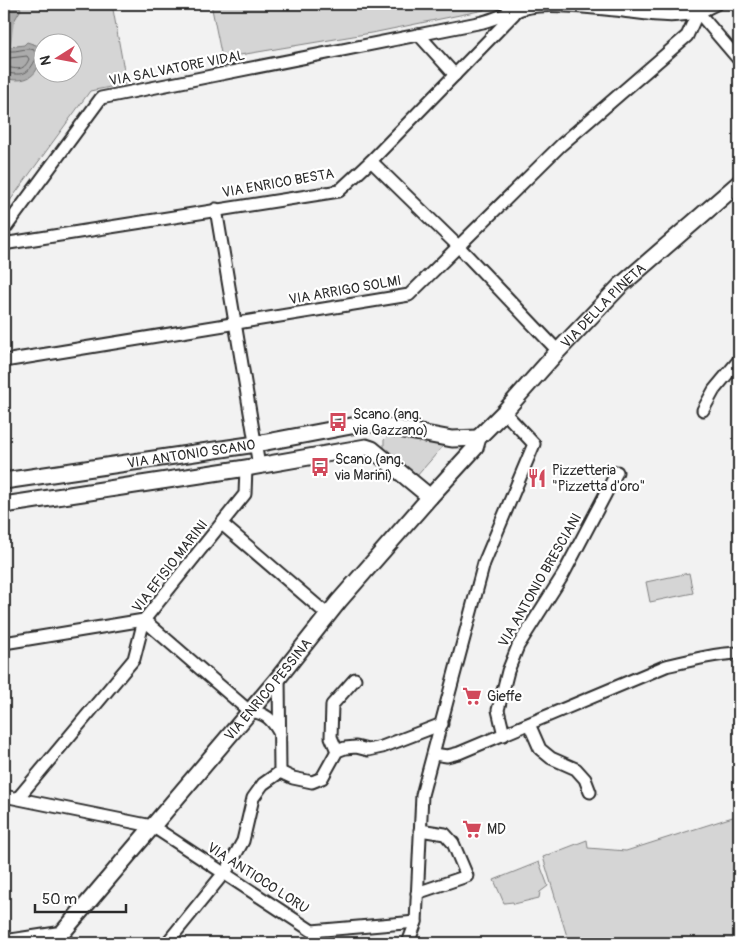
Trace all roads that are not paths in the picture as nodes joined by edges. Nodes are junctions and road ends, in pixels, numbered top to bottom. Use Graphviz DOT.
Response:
graph roads {
  1 [pos="506,4"];
  2 [pos="716,4"];
  3 [pos="517,11"];
  4 [pos="698,12"];
  5 [pos="419,35"];
  6 [pos="739,60"];
  7 [pos="455,74"];
  8 [pos="371,161"];
  9 [pos="739,183"];
  10 [pos="216,209"];
  11 [pos="4,230"];
  12 [pos="4,240"];
  13 [pos="458,246"];
  14 [pos="236,323"];
  15 [pos="558,351"];
  16 [pos="739,360"];
  17 [pos="4,361"];
  18 [pos="704,410"];
  19 [pos="504,412"];
  20 [pos="377,426"];
  21 [pos="478,438"];
  22 [pos="256,444"];
  23 [pos="372,448"];
  24 [pos="253,467"];
  25 [pos="617,472"];
  26 [pos="4,481"];
  27 [pos="430,497"];
  28 [pos="4,505"];
  29 [pos="222,524"];
  30 [pos="328,615"];
  31 [pos="144,620"];
  32 [pos="4,643"];
  33 [pos="739,653"];
  34 [pos="279,677"];
  35 [pos="355,679"];
  36 [pos="249,711"];
  37 [pos="442,724"];
  38 [pos="529,724"];
  39 [pos="280,734"];
  40 [pos="504,735"];
  41 [pos="337,751"];
  42 [pos="434,754"];
  43 [pos="280,772"];
  44 [pos="590,792"];
  45 [pos="4,796"];
  46 [pos="18,798"];
  47 [pos="152,826"];
  48 [pos="420,830"];
  49 [pos="223,874"];
  50 [pos="417,893"];
  51 [pos="416,922"];
  52 [pos="60,938"];
  53 [pos="4,941"];
  54 [pos="167,943"];
  55 [pos="408,943"];
  1 -- 3 [label="street"];
  2 -- 4 [label="street, VIA SALVATORE VIDAL"];
  3 -- 4 [label="street, VIA SALVATORE VIDAL"];
  3 -- 5 [label="street, VIA SALVATORE VIDAL"];
  3 -- 7 [label="street, VIA ENRICO BESTA"];
  4 -- 6 [label="street"];
  4 -- 13 [label="street, VIA ARRIGO SOLMI"];
  5 -- 7 [label="street"];
  5 -- 11 [label="street, VIA SALVATORE VIDAL"];
  7 -- 8 [label="street, VIA ENRICO BESTA"];
  8 -- 10 [label="street, VIA ENRICO BESTA"];
  8 -- 13 [label="street"];
  9 -- 15 [label="street, VIA DELLA PINETA"];
  10 -- 12 [label="street, VIA ENRICO BESTA"];
  10 -- 14 [label="street, VIA EFISIO MARINI"];
  13 -- 14 [label="street, VIA ARRIGO SOLMI"];
  13 -- 15 [label="street"];
  14 -- 17 [label="street, VIA ARRIGO SOLMI"];
  14 -- 22 [label="street, VIA EFISIO MARINI"];
  15 -- 19 [label="street, VIA DELLA PINETA"];
  16 -- 18 [label="street"];
  19 -- 21 [label="street, VIA DELLA PINETA"];
  19 -- 37 [label="street"];
  20 -- 21 [label="street, VIA ANTONIO SCANO"];
  20 -- 22 [label="street, VIA ANTONIO SCANO"];
  20 -- 23 [label="street"];
  21 -- 27 [label="street, VIA ENRICO PESSINA"];
  22 -- 24 [label="street, VIA EFISIO MARINI"];
  22 -- 26 [label="street, VIA ANTONIO SCANO"];
  23 -- 24 [label="street, VIA ANTONIO SCANO"];
  23 -- 27 [label="street"];
  24 -- 28 [label="street, VIA ANTONIO SCANO"];
  24 -- 29 [label="street, VIA EFISIO MARINI"];
  25 -- 40 [label="street, VIA ANTONIO BRESCIANI"];
  27 -- 30 [label="street, VIA ENRICO PESSINA"];
  29 -- 30 [label="street"];
  29 -- 31 [label="street, VIA EFISIO MARINI"];
  30 -- 34 [label="street, VIA ENRICO PESSINA"];
  31 -- 32 [label="street"];
  31 -- 36 [label="street"];
  31 -- 46 [label="street, VIA EFISIO MARINI"];
  33 -- 38 [label="street"];
  34 -- 36 [label="street, VIA ENRICO PESSINA"];
  34 -- 39 [label="street"];
  35 -- 41 [label="street"];
  36 -- 39 [label="street"];
  36 -- 47 [label="street, VIA ENRICO PESSINA"];
  37 -- 41 [label="street"];
  37 -- 42 [label="street"];
  38 -- 40 [label="street"];
  38 -- 44 [label="street"];
  39 -- 43 [label="street"];
  40 -- 42 [label="street"];
  41 -- 43 [label="street"];
  42 -- 48 [label="street"];
  43 -- 49 [label="street"];
  45 -- 46 [label="street"];
  46 -- 47 [label="street"];
  47 -- 49 [label="street, VIA ANTIOCO LORU"];
  47 -- 52 [label="street, VIA ENRICO PESSINA"];
  48 -- 50 [label="street"];
  48 -- 50 [label="street"];
  49 -- 51 [label="street, VIA ANTIOCO LORU"];
  49 -- 54 [label="street"];
  50 -- 51 [label="street"];
  51 -- 55 [label="street"];
  52 -- 53 [label="street"];
}
